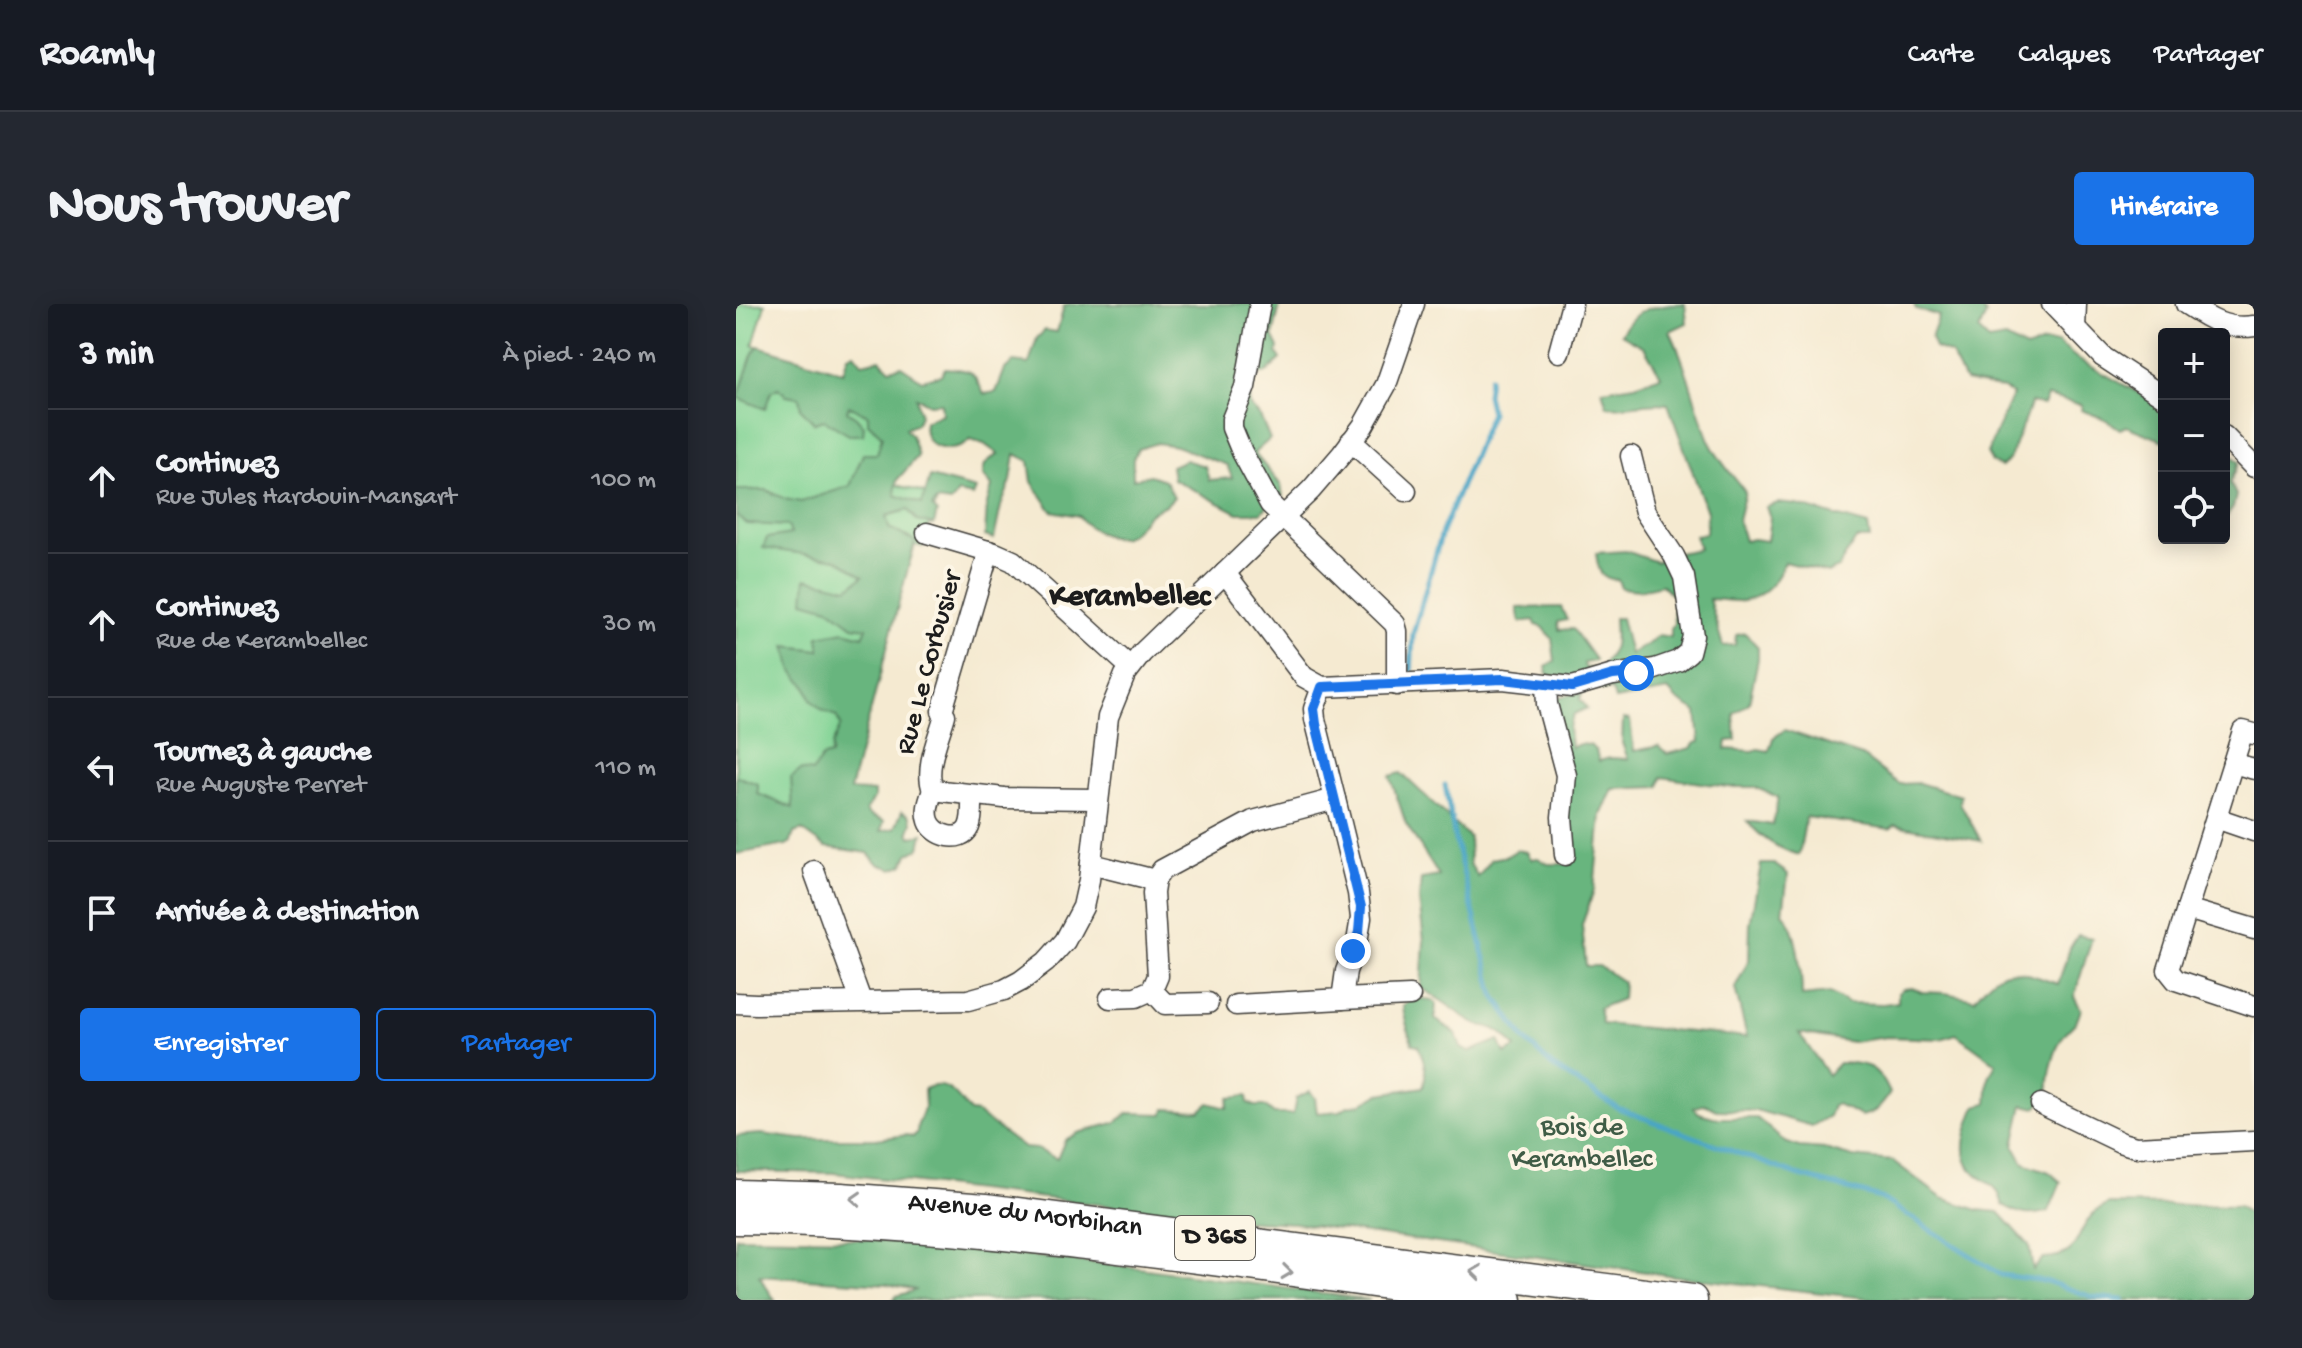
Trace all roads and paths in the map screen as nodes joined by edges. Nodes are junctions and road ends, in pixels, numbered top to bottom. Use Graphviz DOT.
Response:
graph roads {
  1 [pos="1260,304"];
  2 [pos="1414,304"];
  3 [pos="1572,304"];
  4 [pos="2052,304"];
  5 [pos="2076,304"];
  6 [pos="2186,304"];
  7 [pos="2254,326"];
  8 [pos="2075,329"];
  9 [pos="1559,352"];
  10 [pos="2158,393"];
  11 [pos="1351,441"];
  12 [pos="2230,442"];
  13 [pos="1631,456"];
  14 [pos="2254,467"];
  15 [pos="1406,491"];
  16 [pos="1283,516"];
  17 [pos="927,533"];
  18 [pos="989,551"];
  19 [pos="1225,573"];
  20 [pos="1130,667"];
  21 [pos="1397,685"];
  22 [pos="1546,685"];
  23 [pos="1322,687"];
  24 [pos="2254,734"];
  25 [pos="2233,763"];
  26 [pos="2254,769"];
  27 [pos="933,790"];
  28 [pos="972,795"];
  29 [pos="1097,799"];
  30 [pos="1335,799"];
  31 [pos="2216,818"];
  32 [pos="2254,831"];
  33 [pos="1565,855"];
  34 [pos="1091,864"];
  35 [pos="814,871"];
  36 [pos="1155,880"];
  37 [pos="2187,909"];
  38 [pos="2254,929"];
  39 [pos="1152,990"];
  40 [pos="1410,996"];
  41 [pos="1110,998"];
  42 [pos="1342,999"];
  43 [pos="861,1001"];
  44 [pos="736,1003"];
  45 [pos="1208,1003"];
  46 [pos="1236,1005"];
  47 [pos="2254,1006"];
  48 [pos="2041,1104"];
  49 [pos="2254,1141"];
  50 [pos="736,1195"];
  51 [pos="736,1219"];
  52 [pos="1507,1300"];
  53 [pos="1692,1300"];
  1 -- 16 [label="street"];
  2 -- 11 [label="street"];
  3 -- 9 [label="street"];
  4 -- 8 [label="street"];
  5 -- 8 [label="street"];
  6 -- 7 [label="street"];
  8 -- 10 [label="street"];
  11 -- 15 [label="street"];
  11 -- 16 [label="street"];
  12 -- 14 [label="street"];
  13 -- 22 [label="street"];
  16 -- 19 [label="street"];
  16 -- 21 [label="street"];
  17 -- 18 [label="street, Rue Le Corbusier"];
  18 -- 20 [label="street, Rue Le Corbusier"];
  18 -- 27 [label="street, Rue Le Corbusier"];
  19 -- 20 [label="street"];
  19 -- 23 [label="street"];
  20 -- 29 [label="street"];
  21 -- 22 [label="street"];
  21 -- 23 [label="street"];
  22 -- 33 [label="street"];
  23 -- 30 [label="street"];
  24 -- 25 [label="street"];
  25 -- 26 [label="street"];
  25 -- 31 [label="street"];
  27 -- 28 [label="street, Rue Le Corbusier"];
  27 -- 28 [label="street, Rue Le Corbusier"];
  28 -- 29 [label="street, Rue Le Corbusier"];
  29 -- 34 [label="street"];
  30 -- 36 [label="street"];
  30 -- 42 [label="street"];
  31 -- 32 [label="street"];
  31 -- 37 [label="street"];
  34 -- 36 [label="street"];
  34 -- 43 [label="street"];
  35 -- 43 [label="street"];
  36 -- 39 [label="street"];
  37 -- 38 [label="street"];
  37 -- 47 [label="street"];
  39 -- 41 [label="street"];
  39 -- 45 [label="street"];
  40 -- 42 [label="street"];
  42 -- 46 [label="street"];
  43 -- 44 [label="street"];
  48 -- 49 [label="street"];
  53 -- 50 [label="highway, Avenue du Morbihan / D 365, one-way"];
  51 -- 52 [label="highway, Avenue du Morbihan / D 365, one-way"];
}
